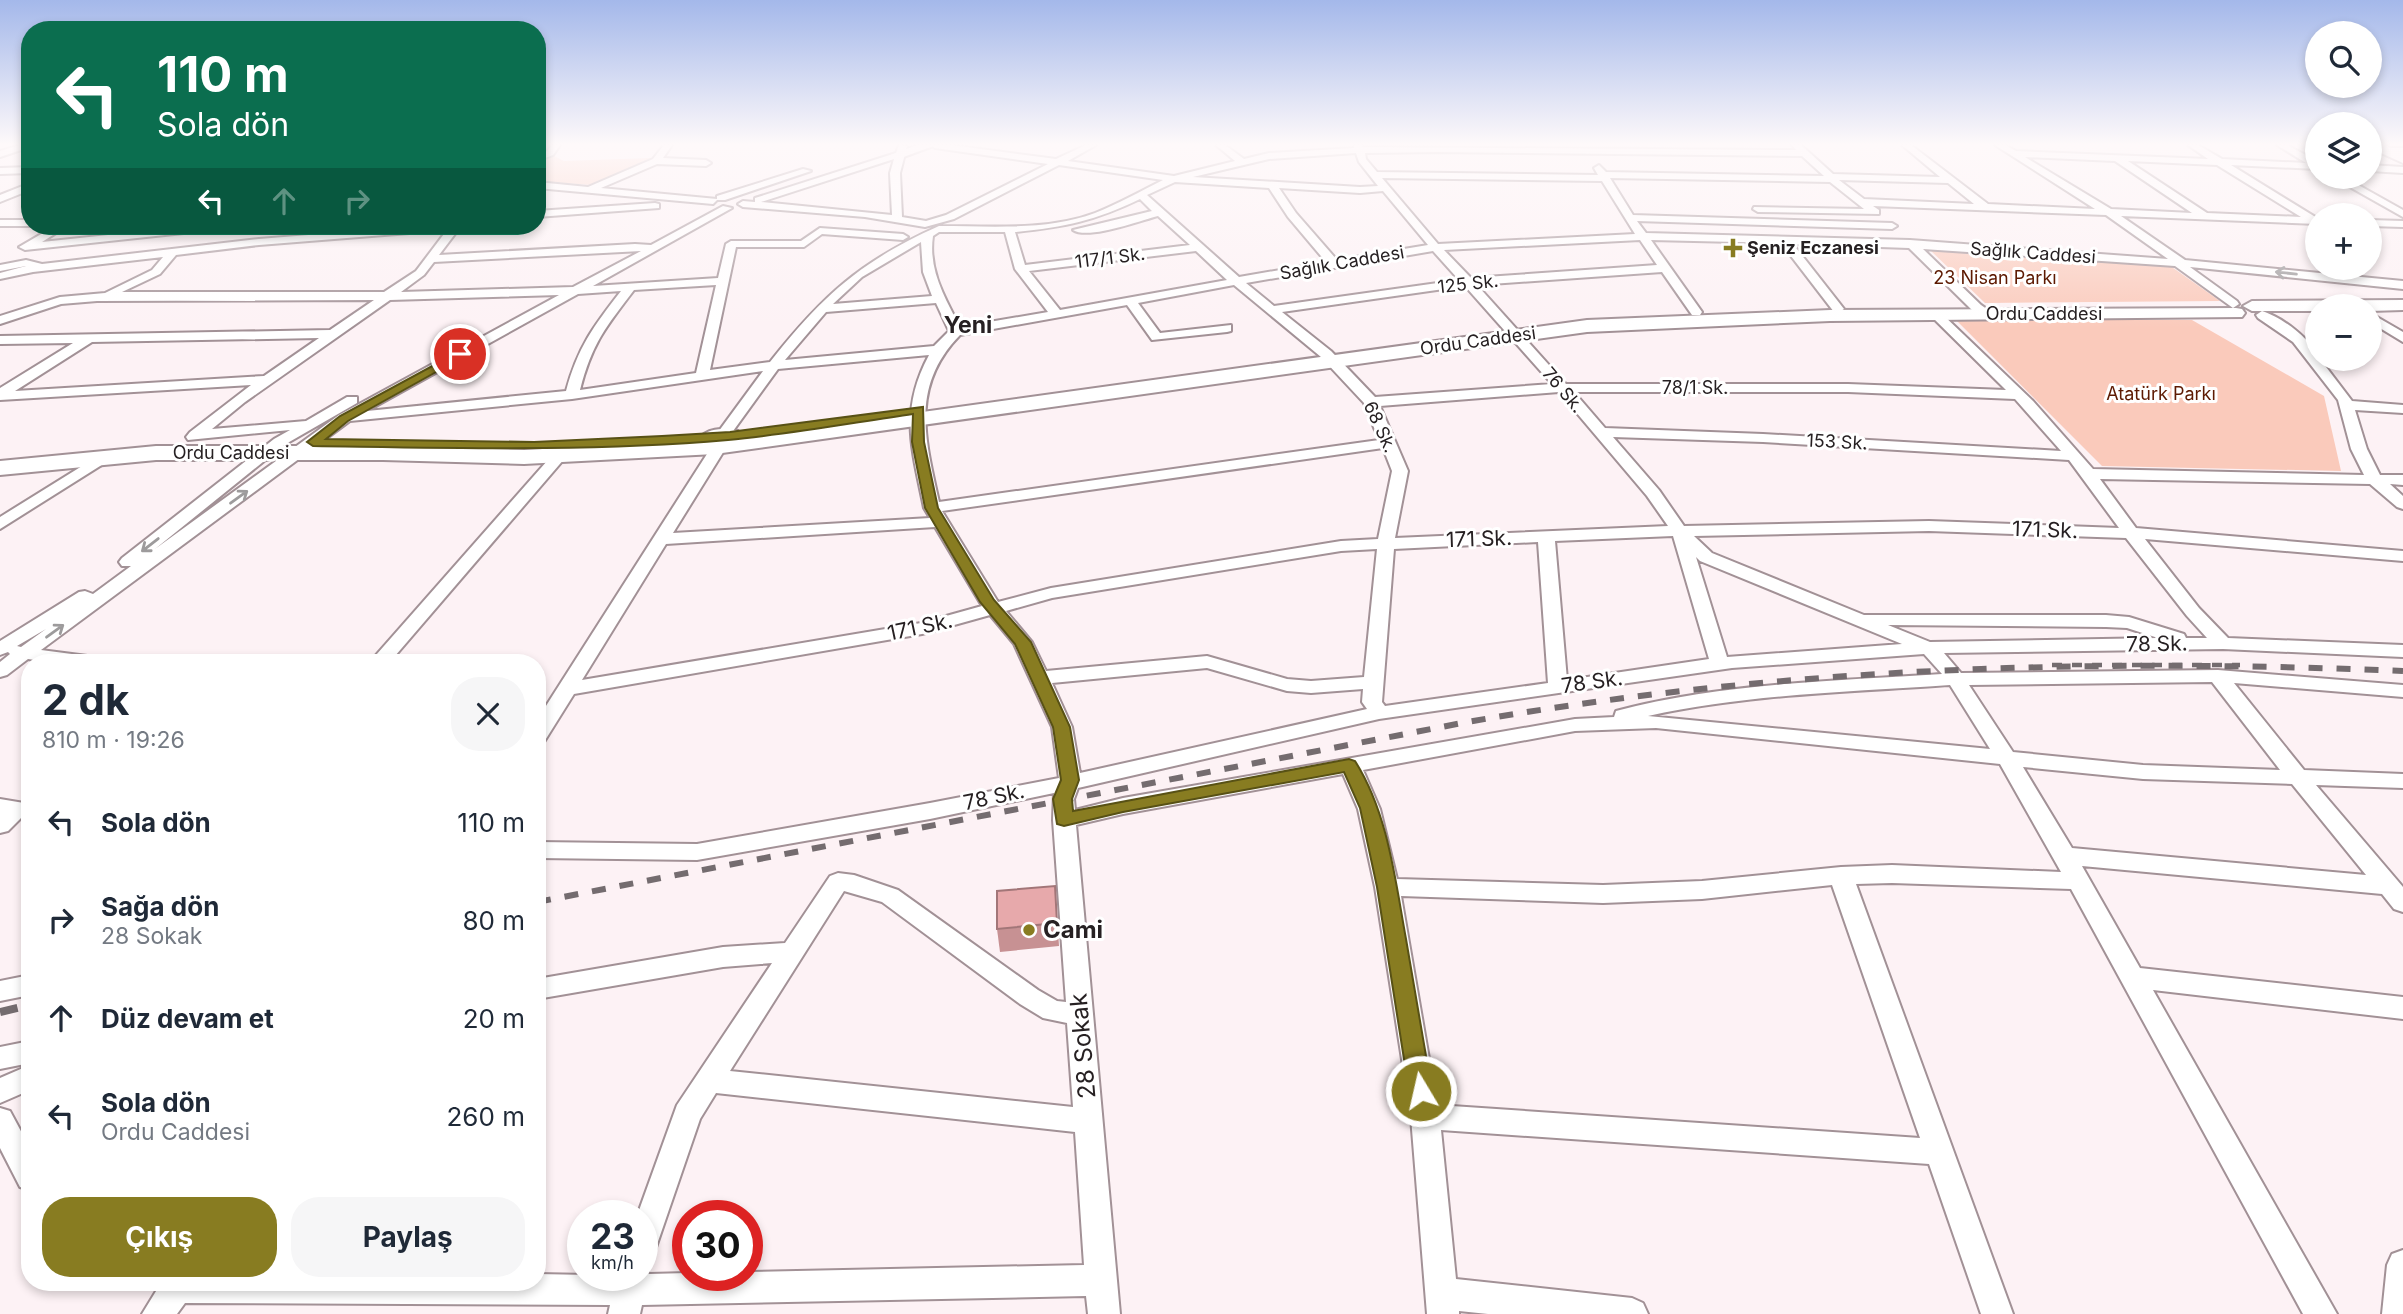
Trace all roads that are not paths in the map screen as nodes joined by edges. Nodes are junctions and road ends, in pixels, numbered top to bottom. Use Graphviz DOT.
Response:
graph roads {
  1 [pos="646,206"];
  2 [pos="692,206"];
  3 [pos="711,206"];
  4 [pos="711,206"];
  5 [pos="776,206"];
  6 [pos="899,206"];
  7 [pos="971,206"];
  8 [pos="1117,206"];
  9 [pos="1153,206"];
  10 [pos="1286,206"];
  11 [pos="1402,206"];
  12 [pos="1621,206"];
  13 [pos="1763,206"];
  14 [pos="1823,206"];
  15 [pos="1867,206"];
  16 [pos="1968,206"];
  17 [pos="2099,206"];
  18 [pos="2190,206"];
  19 [pos="632,207"];
  20 [pos="1985,207"];
  21 [pos="673,209"];
  22 [pos="1751,209"];
  23 [pos="661,210"];
  24 [pos="1159,212"];
  25 [pos="1875,212"];
  26 [pos="2108,212"];
  27 [pos="546,216"];
  28 [pos="546,216"];
  29 [pos="2205,216"];
  30 [pos="1629,218"];
  31 [pos="900,219"];
  32 [pos="2305,221"];
  33 [pos="0,223"];
  34 [pos="21,223"];
  35 [pos="2382,223"];
  36 [pos="2403,224"];
  37 [pos="1892,226"];
  38 [pos="928,228"];
  39 [pos="1010,233"];
  40 [pos="46,235"];
  41 [pos="137,235"];
  42 [pos="266,235"];
  43 [pos="300,235"];
  44 [pos="348,235"];
  45 [pos="448,235"];
  46 [pos="1642,236"];
  47 [pos="903,237"];
  48 [pos="312,238"];
  49 [pos="261,239"];
  50 [pos="1784,240"];
  51 [pos="402,243"];
  52 [pos="1912,245"];
  53 [pos="25,247"];
  54 [pos="1199,247"];
  55 [pos="1435,247"];
  56 [pos="173,252"];
  57 [pos="562,253"];
  58 [pos="633,254"];
  59 [pos="613,258"];
  60 [pos="430,259"];
  61 [pos="880,259"];
  62 [pos="2182,263"];
  63 [pos="1334,264"];
  64 [pos="27,268"];
  65 [pos="1665,268"];
  66 [pos="1021,269"];
  67 [pos="0,272"];
  68 [pos="721,281"];
  69 [pos="1237,282"];
  70 [pos="1467,282"];
  71 [pos="2403,285"];
  72 [pos="631,287"];
  73 [pos="554,290"];
  74 [pos="575,291"];
  75 [pos="479,293"];
  76 [pos="390,296"];
  77 [pos="104,297"];
  78 [pos="940,299"];
  79 [pos="1130,300"];
  80 [pos="531,303"];
  81 [pos="2403,305"];
  82 [pos="825,308"];
  83 [pos="1838,309"];
  84 [pos="1271,310"];
  85 [pos="2247,310"];
  86 [pos="1983,311"];
  87 [pos="1696,312"];
  88 [pos="2305,312"];
  89 [pos="1056,313"];
  90 [pos="2403,313"];
  91 [pos="2382,314"];
  92 [pos="1936,315"];
  93 [pos="0,320"];
  94 [pos="2382,323"];
  95 [pos="1227,327"];
  96 [pos="1512,331"];
  97 [pos="956,332"];
  98 [pos="334,334"];
  99 [pos="2403,338"];
  100 [pos="89,339"];
  101 [pos="0,340"];
  102 [pos="938,349"];
  103 [pos="1330,358"];
  104 [pos="774,365"];
  105 [pos="702,375"];
  106 [pos="266,380"];
  107 [pos="1562,388"];
  108 [pos="0,395"];
  109 [pos="572,395"];
  110 [pos="2019,395"];
  111 [pos="1371,402"];
  112 [pos="2347,405"];
  113 [pos="2403,409"];
  114 [pos="918,415"];
  115 [pos="344,418"];
  116 [pos="1599,432"];
  117 [pos="191,439"];
  118 [pos="721,441"];
  119 [pos="293,443"];
  120 [pos="1388,443"];
  121 [pos="560,455"];
  122 [pos="2074,457"];
  123 [pos="103,458"];
  124 [pos="0,459"];
  125 [pos="0,468"];
  126 [pos="2089,474"];
  127 [pos="2374,479"];
  128 [pos="2403,480"];
  129 [pos="2403,504"];
  130 [pos="936,515"];
  131 [pos="0,524"];
  132 [pos="1680,532"];
  133 [pos="2131,533"];
  134 [pos="1546,537"];
  135 [pos="663,539"];
  136 [pos="1386,542"];
  137 [pos="2403,556"];
  138 [pos="996,609"];
  139 [pos="1858,618"];
  140 [pos="2192,643"];
  141 [pos="2223,643"];
  142 [pos="1929,648"];
  143 [pos="0,649"];
  144 [pos="2403,651"];
  145 [pos="25,653"];
  146 [pos="32,654"];
  147 [pos="387,654"];
  148 [pos="21,656"];
  149 [pos="1720,664"];
  150 [pos="0,671"];
  151 [pos="2218,676"];
  152 [pos="1039,678"];
  153 [pos="1955,679"];
  154 [pos="1373,682"];
  155 [pos="1558,687"];
  156 [pos="567,689"];
  157 [pos="2401,693"];
  158 [pos="1379,713"];
  159 [pos="546,723"];
  160 [pos="1575,725"];
  161 [pos="2006,757"];
  162 [pos="1349,765"];
  163 [pos="2298,778"];
  164 [pos="1070,780"];
  165 [pos="2403,781"];
  166 [pos="1064,820"];
  167 [pos="546,850"];
  168 [pos="2064,856"];
  169 [pos="1841,876"];
  170 [pos="2077,881"];
  171 [pos="1387,887"];
  172 [pos="2395,894"];
  173 [pos="792,951"];
  174 [pos="2130,978"];
  175 [pos="21,987"];
  176 [pos="546,987"];
  177 [pos="0,991"];
  178 [pos="2403,1008"];
  179 [pos="1080,1014"];
  180 [pos="21,1054"];
  181 [pos="0,1058"];
  182 [pos="708,1080"];
  183 [pos="21,1081"];
  184 [pos="0,1091"];
  185 [pos="1425,1117"];
  186 [pos="0,1120"];
  187 [pos="1089,1121"];
  188 [pos="1939,1152"];
  189 [pos="21,1160"];
  190 [pos="658,1200"];
  191 [pos="2403,1265"];
  192 [pos="1101,1280"];
  193 [pos="174,1291"];
  194 [pos="517,1291"];
  195 [pos="630,1293"];
  196 [pos="1442,1304"];
  197 [pos="158,1314"];
  198 [pos="1104,1314"];
  199 [pos="1632,1314"];
  200 [pos="1997,1314"];
  201 [pos="2321,1314"];
  202 [pos="2398,1314"];
  1 -- 19 [label="street"];
  2 -- 21 [label="street"];
  3 -- 58 [label="street"];
  4 -- 58 [label="street"];
  5 -- 31 [label="street"];
  6 -- 31 [label="street"];
  7 -- 38 [label="street"];
  8 -- 39 [label="street"];
  9 -- 24 [label="street, 68 Sk."];
  10 -- 63 [label="street"];
  11 -- 55 [label="street, 76 Sk."];
  12 -- 30 [label="street"];
  13 -- 22 [label="street"];
  14 -- 25 [label="street"];
  15 -- 25 [label="street"];
  16 -- 20 [label="street"];
  17 -- 26 [label="street"];
  18 -- 29 [label="street"];
  19 -- 27 [label="street"];
  20 -- 26 [label="street"];
  23 -- 28 [label="street"];
  24 -- 39 [label="street"];
  24 -- 54 [label="street, 68 Sk."];
  25 -- 37 [label="street"];
  26 -- 29 [label="street"];
  26 -- 62 [label="street"];
  29 -- 32 [label="street"];
  30 -- 37 [label="street"];
  30 -- 46 [label="street"];
  31 -- 38 [label="street"];
  33 -- 34 [label="street"];
  35 -- 36 [label="street"];
  37 -- 52 [label="street"];
  38 -- 39 [label="street"];
  38 -- 47 [label="street"];
  38 -- 61 [label="street"];
  38 -- 78 [label="street"];
  39 -- 66 [label="street"];
  40 -- 53 [label="street"];
  41 -- 53 [label="street"];
  42 -- 49 [label="street"];
  43 -- 49 [label="street"];
  44 -- 48 [label="street"];
  45 -- 60 [label="street"];
  46 -- 50 [label="street, Sağlık Caddesi"];
  46 -- 55 [label="street, Sağlık Caddesi"];
  46 -- 65 [label="street"];
  47 -- 61 [label="street"];
  47 -- 68 [label="street"];
  48 -- 49 [label="street"];
  48 -- 51 [label="street"];
  49 -- 56 [label="street"];
  49 -- 64 [label="street"];
  50 -- 52 [label="street, Sağlık Caddesi"];
  50 -- 83 [label="street"];
  52 -- 62 [label="street, Sağlık Caddesi"];
  52 -- 86 [label="street"];
  53 -- 67 [label="street"];
  54 -- 66 [label="street, 117/1 Sk."];
  54 -- 69 [label="street, 68 Sk."];
  55 -- 63 [label="street, Sağlık Caddesi"];
  55 -- 70 [label="street, 76 Sk."];
  56 -- 64 [label="street"];
  56 -- 77 [label="street"];
  57 -- 58 [label="street"];
  57 -- 59 [label="street"];
  57 -- 60 [label="street"];
  58 -- 59 [label="street"];
  58 -- 74 [label="street"];
  59 -- 73 [label="street"];
  60 -- 76 [label="street"];
  61 -- 82 [label="street"];
  71 -- 62 [label="street, Sağlık Caddesi, one-way"];
  62 -- 85 [label="street"];
  63 -- 69 [label="street, Sağlık Caddesi"];
  64 -- 67 [label="street"];
  65 -- 70 [label="street, 125 Sk."];
  65 -- 87 [label="street"];
  66 -- 89 [label="street"];
  68 -- 72 [label="street"];
  68 -- 105 [label="street"];
  69 -- 79 [label="street, Sağlık Caddesi"];
  69 -- 84 [label="street, 68 Sk."];
  70 -- 84 [label="street, 125 Sk."];
  70 -- 96 [label="street, 76 Sk."];
  72 -- 74 [label="street"];
  72 -- 109 [label="street"];
  73 -- 74 [label="street"];
  73 -- 75 [label="street"];
  73 -- 80 [label="street"];
  74 -- 115 [label="street"];
  75 -- 76 [label="street"];
  75 -- 80 [label="street"];
  76 -- 77 [label="street"];
  76 -- 98 [label="street"];
  77 -- 93 [label="street"];
  78 -- 82 [label="street"];
  78 -- 97 [label="street"];
  79 -- 89 [label="street, Sağlık Caddesi"];
  79 -- 95 [label="street"];
  80 -- 119 [label="street"];
  81 -- 85 [label="main road, Ordu Caddesi"];
  82 -- 104 [label="street"];
  83 -- 86 [label="main road, Ordu Caddesi"];
  83 -- 87 [label="main road, Ordu Caddesi"];
  84 -- 103 [label="street, 68 Sk."];
  85 -- 86 [label="main road, Ordu Caddesi"];
  85 -- 88 [label="main road, Ordu Caddesi"];
  85 -- 112 [label="street"];
  86 -- 92 [label="main road, Ordu Caddesi"];
  87 -- 96 [label="main road, Ordu Caddesi"];
  89 -- 97 [label="street, Sağlık Caddesi"];
  90 -- 91 [label="main road"];
  92 -- 96 [label="main road, Ordu Caddesi"];
  92 -- 110 [label="street, 78 Sk."];
  94 -- 99 [label="street"];
  96 -- 103 [label="main road, Ordu Caddesi"];
  96 -- 107 [label="street, 76 Sk."];
  97 -- 102 [label="street, 28 Sokak"];
  98 -- 100 [label="street"];
  98 -- 106 [label="street"];
  100 -- 101 [label="street"];
  100 -- 108 [label="street"];
  102 -- 104 [label="street"];
  102 -- 114 [label="street, 28 Sokak"];
  103 -- 111 [label="street, 68 Sk."];
  103 -- 114 [label="main road, Ordu Caddesi"];
  104 -- 105 [label="street"];
  104 -- 118 [label="street"];
  105 -- 109 [label="street"];
  106 -- 108 [label="street"];
  106 -- 117 [label="street"];
  107 -- 110 [label="street, 78/1 Sk."];
  107 -- 111 [label="street, 78/1 Sk."];
  107 -- 116 [label="street, 76 Sk."];
  109 -- 115 [label="street"];
  110 -- 122 [label="street, 78 Sk."];
  111 -- 120 [label="street, 68 Sk."];
  112 -- 113 [label="street"];
  112 -- 127 [label="street"];
  114 -- 118 [label="main road, Ordu Caddesi"];
  114 -- 130 [label="street, 28 Sokak"];
  115 -- 119 [label="street"];
  116 -- 122 [label="street, 153 Sk."];
  116 -- 132 [label="street, 76 Sk."];
  117 -- 119 [label="main road, Ordu Caddesi"];
  117 -- 119 [label="street"];
  117 -- 124 [label="main road, Ordu Caddesi"];
  118 -- 119 [label="main road, Ordu Caddesi"];
  118 -- 121 [label="main road, Ordu Caddesi"];
  118 -- 135 [label="street"];
  119 -- 121 [label="main road, Ordu Caddesi"];
  119 -- 123 [label="main road, Ordu Caddesi"];
  119 -- 143 [label="street, one-way"];
  145 -- 119 [label="street, one-way"];
  120 -- 130 [label="street"];
  120 -- 136 [label="street, 68 Sk."];
  121 -- 147 [label="street"];
  122 -- 126 [label="street, 78 Sk."];
  123 -- 125 [label="main road, Ordu Caddesi"];
  123 -- 131 [label="street"];
  126 -- 127 [label="street"];
  126 -- 133 [label="street, 78 Sk."];
  127 -- 128 [label="street"];
  127 -- 129 [label="street"];
  130 -- 135 [label="street"];
  130 -- 138 [label="street, 28 Sokak"];
  132 -- 133 [label="street, 171 Sk."];
  132 -- 134 [label="street, 171 Sk."];
  132 -- 139 [label="street"];
  132 -- 149 [label="street, 76 Sk."];
  133 -- 137 [label="street, 171 Sk."];
  133 -- 141 [label="street, 78 Sk."];
  134 -- 136 [label="street, 171 Sk."];
  134 -- 155 [label="street"];
  135 -- 156 [label="street"];
  136 -- 138 [label="street, 171 Sk."];
  136 -- 154 [label="street, 68 Sk."];
  138 -- 152 [label="street, 28 Sokak"];
  138 -- 156 [label="street, 171 Sk."];
  139 -- 140 [label="street"];
  139 -- 142 [label="street"];
  140 -- 141 [label="street, 78 Sk."];
  140 -- 142 [label="street, 78 Sk."];
  141 -- 144 [label="street"];
  142 -- 149 [label="street, 78 Sk."];
  142 -- 153 [label="street"];
  143 -- 145 [label="street"];
  145 -- 146 [label="street"];
  148 -- 150 [label="street"];
  149 -- 155 [label="street, 78 Sk."];
  151 -- 153 [label="street"];
  151 -- 157 [label="street"];
  151 -- 163 [label="street"];
  152 -- 154 [label="street"];
  152 -- 164 [label="street, 28 Sokak"];
  153 -- 160 [label="street"];
  153 -- 161 [label="street"];
  154 -- 158 [label="street, 68 Sk."];
  155 -- 158 [label="street, 78 Sk."];
  156 -- 159 [label="street"];
  158 -- 164 [label="street, 78 Sk."];
  160 -- 161 [label="street"];
  160 -- 162 [label="street"];
  161 -- 163 [label="street"];
  161 -- 168 [label="street"];
  162 -- 166 [label="street"];
  162 -- 171 [label="street"];
  163 -- 165 [label="street"];
  163 -- 172 [label="street"];
  164 -- 166 [label="street, 28 Sokak"];
  164 -- 167 [label="street, 78 Sk."];
  166 -- 179 [label="street, 28 Sokak"];
  168 -- 170 [label="street"];
  168 -- 172 [label="street"];
  169 -- 170 [label="street"];
  169 -- 171 [label="street"];
  169 -- 188 [label="street"];
  170 -- 174 [label="street"];
  171 -- 185 [label="street"];
  173 -- 176 [label="street"];
  173 -- 179 [label="street"];
  173 -- 182 [label="street"];
  174 -- 178 [label="street"];
  174 -- 201 [label="street"];
  175 -- 177 [label="street"];
  179 -- 187 [label="street, 28 Sokak"];
  180 -- 181 [label="street"];
  182 -- 187 [label="street"];
  182 -- 190 [label="street"];
  183 -- 184 [label="street"];
  185 -- 188 [label="street"];
  185 -- 196 [label="street"];
  186 -- 189 [label="street"];
  187 -- 192 [label="street, 28 Sokak"];
  188 -- 200 [label="street"];
  191 -- 202 [label="street"];
  192 -- 195 [label="street"];
  192 -- 198 [label="street, 28 Sokak"];
  193 -- 197 [label="street"];
  194 -- 195 [label="street"];
  196 -- 199 [label="street"];
}
